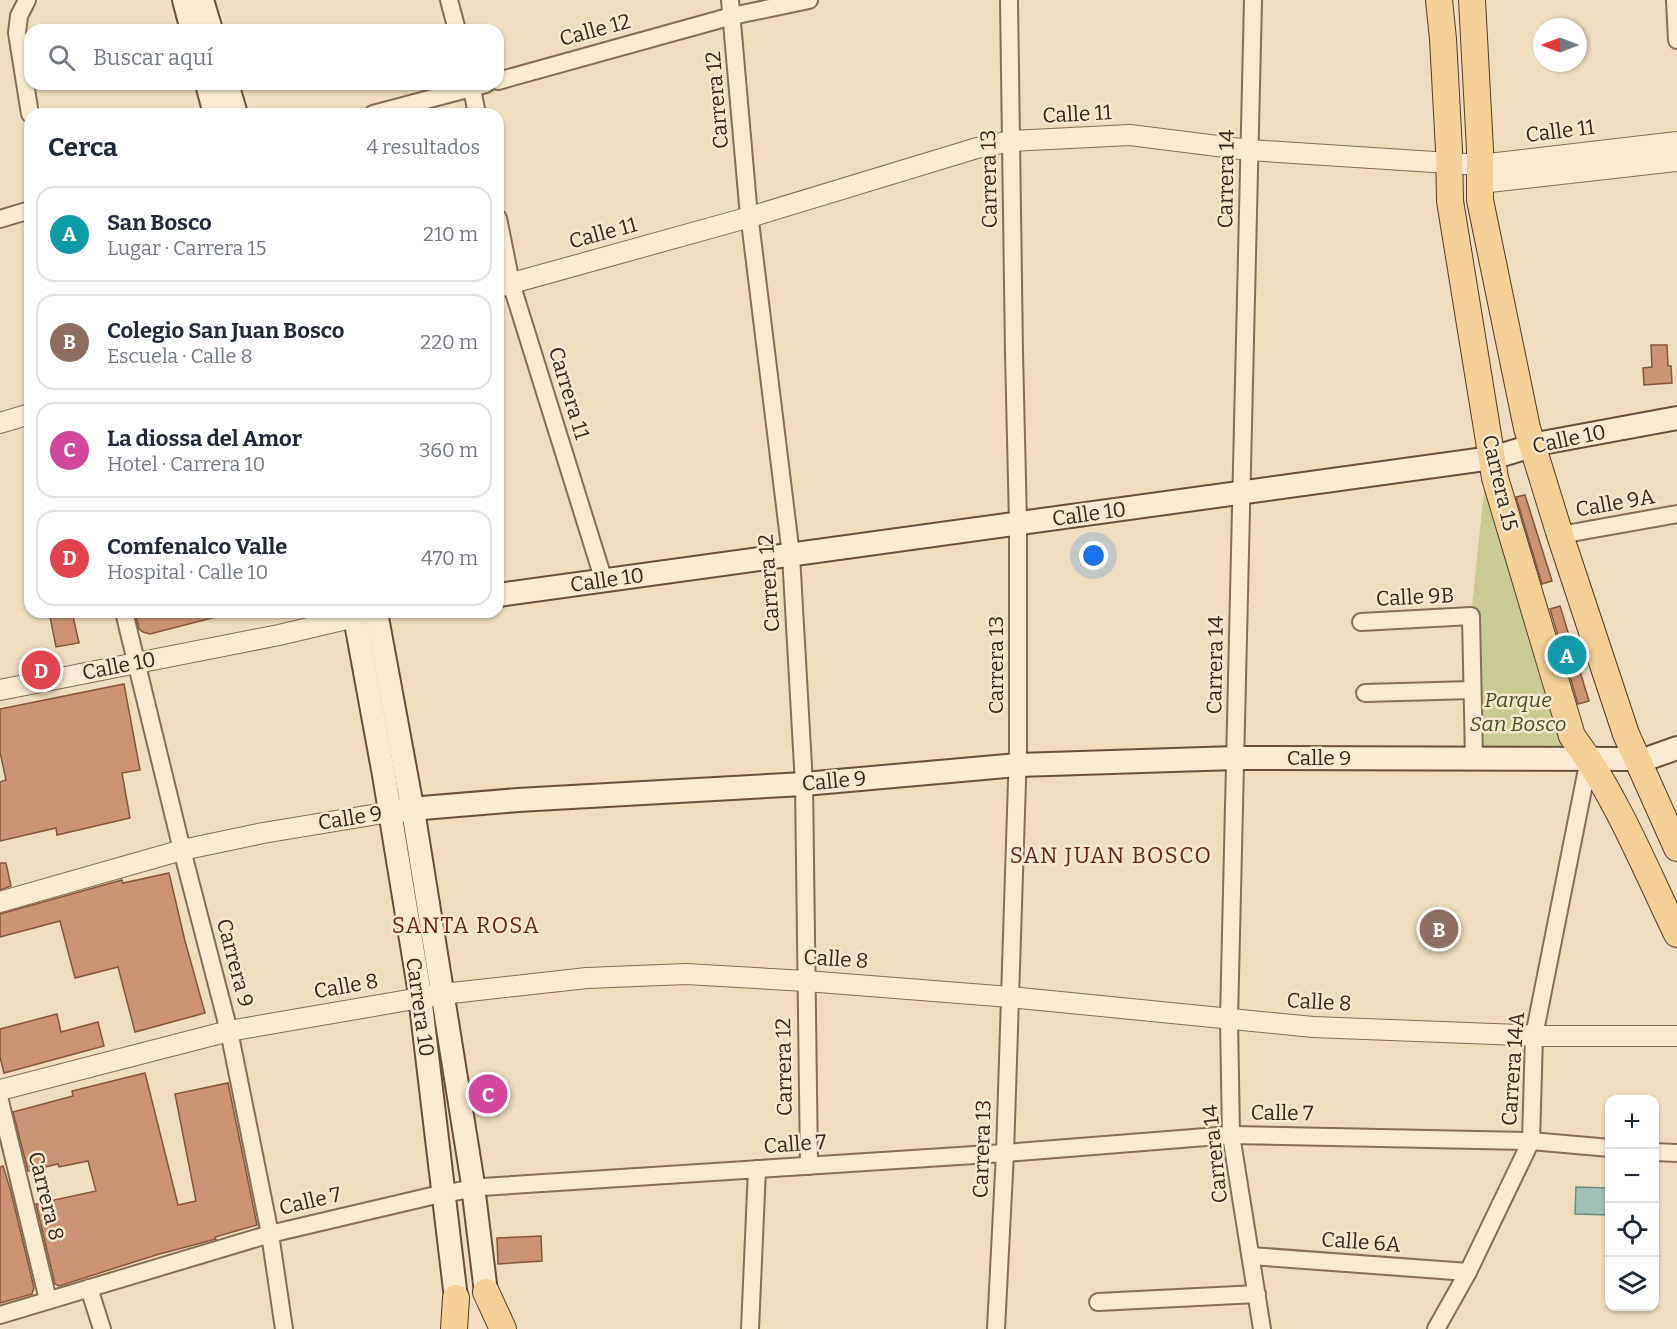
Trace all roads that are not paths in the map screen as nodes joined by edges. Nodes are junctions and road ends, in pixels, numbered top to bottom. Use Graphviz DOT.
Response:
graph roads {
  1 [pos="27,0"];
  2 [pos="184,0"];
  3 [pos="202,0"];
  4 [pos="449,0"];
  5 [pos="809,0"];
  6 [pos="1009,0"];
  7 [pos="1252,0"];
  8 [pos="1439,0"];
  9 [pos="1472,0"];
  10 [pos="1675,0"];
  11 [pos="731,8"];
  12 [pos="190,24"];
  13 [pos="209,24"];
  14 [pos="455,24"];
  15 [pos="1677,40"];
  16 [pos="24,77"];
  17 [pos="504,79"];
  18 [pos="26,90"];
  19 [pos="209,90"];
  20 [pos="229,90"];
  21 [pos="458,90"];
  22 [pos="476,90"];
  23 [pos="29,108"];
  24 [pos="213,108"];
  25 [pos="234,108"];
  26 [pos="394,108"];
  27 [pos="477,108"];
  28 [pos="1011,141"];
  29 [pos="1677,142"];
  30 [pos="1249,150"];
  31 [pos="1677,161"];
  32 [pos="1449,164"];
  33 [pos="1480,174"];
  34 [pos="24,212"];
  35 [pos="750,217"];
  36 [pos="0,219"];
  37 [pos="504,285"];
  38 [pos="24,416"];
  39 [pos="1677,418"];
  40 [pos="0,423"];
  41 [pos="1532,445"];
  42 [pos="1492,458"];
  43 [pos="1241,493"];
  44 [pos="1677,514"];
  45 [pos="1018,524"];
  46 [pos="1560,535"];
  47 [pos="791,555"];
  48 [pos="604,581"];
  49 [pos="504,594"];
  50 [pos="125,618"];
  51 [pos="348,618"];
  52 [pos="369,618"];
  53 [pos="1361,622"];
  54 [pos="136,663"];
  55 [pos="0,690"];
  56 [pos="1472,690"];
  57 [pos="1365,693"];
  58 [pos="1677,748"];
  59 [pos="1235,758"];
  60 [pos="1474,758"];
  61 [pos="1589,759"];
  62 [pos="1636,759"];
  63 [pos="1018,765"];
  64 [pos="804,784"];
  65 [pos="401,810"];
  66 [pos="1677,848"];
  67 [pos="182,850"];
  68 [pos="0,902"];
  69 [pos="1677,934"];
  70 [pos="806,981"];
  71 [pos="442,994"];
  72 [pos="1010,997"];
  73 [pos="420,998"];
  74 [pos="1229,1019"];
  75 [pos="229,1031"];
  76 [pos="1534,1036"];
  77 [pos="1677,1036"];
  78 [pos="0,1089"];
  79 [pos="0,1101"];
  80 [pos="1231,1135"];
  81 [pos="1531,1141"];
  82 [pos="1605,1148"];
  83 [pos="1659,1152"];
  84 [pos="1005,1153"];
  85 [pos="1677,1153"];
  86 [pos="808,1166"];
  87 [pos="757,1169"];
  88 [pos="474,1188"];
  89 [pos="444,1193"];
  90 [pos="270,1234"];
  91 [pos="1251,1256"];
  92 [pos="1468,1272"];
  93 [pos="88,1288"];
  94 [pos="1257,1294"];
  95 [pos="487,1297"];
  96 [pos="48,1300"];
  97 [pos="1098,1302"];
  98 [pos="456,1313"];
  99 [pos="0,1315"];
  100 [pos="102,1329"];
  101 [pos="284,1329"];
  102 [pos="492,1329"];
  103 [pos="503,1329"];
  104 [pos="750,1329"];
  105 [pos="996,1329"];
  106 [pos="1262,1329"];
  107 [pos="1436,1329"];
  1 -- 16 [label="street"];
  2 -- 12 [label="main road"];
  3 -- 13 [label="main road"];
  4 -- 14 [label="street"];
  5 -- 11 [label="street, Calle 12"];
  6 -- 28 [label="street, Carrera 13"];
  7 -- 30 [label="street, Carrera 14"];
  8 -- 32 [label="main road, Carrera 15"];
  9 -- 33 [label="main road, Carrera 15"];
  10 -- 15 [label="street"];
  11 -- 17 [label="street, Calle 12"];
  11 -- 35 [label="street, Carrera 12"];
  18 -- 23 [label="street"];
  19 -- 24 [label="main road"];
  20 -- 25 [label="main road"];
  21 -- 26 [label="street"];
  22 -- 27 [label="street"];
  28 -- 30 [label="street, Calle 11"];
  28 -- 35 [label="street, Calle 11"];
  28 -- 45 [label="street, Carrera 13"];
  29 -- 33 [label="street, Calle 11"];
  30 -- 32 [label="street, Calle 11"];
  30 -- 43 [label="street, Carrera 14"];
  31 -- 33 [label="street, Calle 11"];
  32 -- 33 [label="street, Calle 11"];
  32 -- 42 [label="main road, Carrera 15"];
  33 -- 41 [label="main road, Carrera 15"];
  34 -- 36 [label="street"];
  35 -- 37 [label="street, Calle 11"];
  35 -- 47 [label="street, Carrera 12"];
  37 -- 48 [label="street, Carrera 11"];
  38 -- 40 [label="street"];
  39 -- 41 [label="main road, Calle 10"];
  41 -- 42 [label="main road, Calle 10"];
  41 -- 46 [label="main road, Carrera 15"];
  42 -- 43 [label="main road, Calle 10"];
  42 -- 61 [label="main road, Carrera 15"];
  43 -- 45 [label="main road, Calle 10"];
  43 -- 59 [label="street, Carrera 14"];
  44 -- 46 [label="street, Calle 9A"];
  45 -- 47 [label="main road, Calle 10"];
  45 -- 63 [label="street, Carrera 13"];
  46 -- 62 [label="main road, Carrera 15"];
  47 -- 48 [label="main road, Calle 10"];
  47 -- 64 [label="street, Carrera 12"];
  48 -- 49 [label="main road, Calle 10"];
  50 -- 54 [label="street, Carrera 9"];
  51 -- 54 [label="street, Calle 10"];
  52 -- 65 [label="main road, Carrera 10"];
  53 -- 56 [label="street, Calle 9B"];
  54 -- 55 [label="street, Calle 10"];
  54 -- 67 [label="street, Carrera 9"];
  56 -- 57 [label="street"];
  56 -- 60 [label="street"];
  58 -- 62 [label="main road, Calle 9"];
  59 -- 60 [label="main road, Calle 9"];
  59 -- 63 [label="main road, Calle 9"];
  59 -- 74 [label="street, Carrera 14"];
  60 -- 61 [label="main road, Calle 9"];
  61 -- 62 [label="main road, Calle 9"];
  61 -- 69 [label="main road, Carrera 15"];
  61 -- 76 [label="street, Carrera 14A"];
  62 -- 66 [label="main road, Carrera 15"];
  63 -- 64 [label="main road, Calle 9"];
  63 -- 72 [label="street, Carrera 13"];
  64 -- 65 [label="main road, Calle 9"];
  64 -- 70 [label="street, Carrera 12"];
  65 -- 67 [label="street, Calle 9"];
  65 -- 71 [label="main road, Carrera 10"];
  65 -- 73 [label="main road, Carrera 10"];
  67 -- 68 [label="street, Calle 9"];
  67 -- 75 [label="street, Carrera 9"];
  70 -- 71 [label="street, Calle 8"];
  70 -- 72 [label="street, Calle 8"];
  70 -- 86 [label="street, Carrera 12"];
  71 -- 73 [label="street, Calle 8"];
  71 -- 88 [label="main road, Carrera 10"];
  72 -- 74 [label="street, Calle 8"];
  72 -- 84 [label="street, Carrera 13"];
  73 -- 75 [label="street, Calle 8"];
  73 -- 89 [label="main road, Carrera 10"];
  74 -- 76 [label="street, Calle 8"];
  74 -- 80 [label="street, Carrera 14"];
  75 -- 78 [label="street, Calle 8"];
  75 -- 90 [label="street, Carrera 9"];
  76 -- 77 [label="street, Calle 8"];
  76 -- 81 [label="street, Carrera 14A"];
  79 -- 96 [label="street, Carrera 8"];
  80 -- 81 [label="street, Calle 7"];
  80 -- 84 [label="street, Calle 7"];
  80 -- 91 [label="street, Carrera 14"];
  81 -- 82 [label="street, Calle 7"];
  81 -- 92 [label="street, Carrera 14A"];
  83 -- 85 [label="street"];
  84 -- 86 [label="street, Calle 7"];
  84 -- 105 [label="street, Carrera 13"];
  86 -- 87 [label="street, Calle 7"];
  87 -- 88 [label="street, Calle 7"];
  87 -- 104 [label="street"];
  88 -- 89 [label="street, Calle 7"];
  88 -- 95 [label="main road, Carrera 10"];
  89 -- 90 [label="street, Calle 7"];
  89 -- 98 [label="main road, Carrera 10"];
  90 -- 93 [label="street, Calle 7"];
  90 -- 101 [label="street, Carrera 9"];
  91 -- 92 [label="street, Calle 6A"];
  91 -- 94 [label="street, Carrera 14"];
  92 -- 107 [label="street, Carrera 14A"];
  93 -- 96 [label="street, Calle 7"];
  93 -- 100 [label="street"];
  94 -- 97 [label="street"];
  94 -- 106 [label="street, Carrera 14"];
  95 -- 102 [label="main road"];
  95 -- 103 [label="main road"];
  96 -- 99 [label="street, Calle 7"];
}
